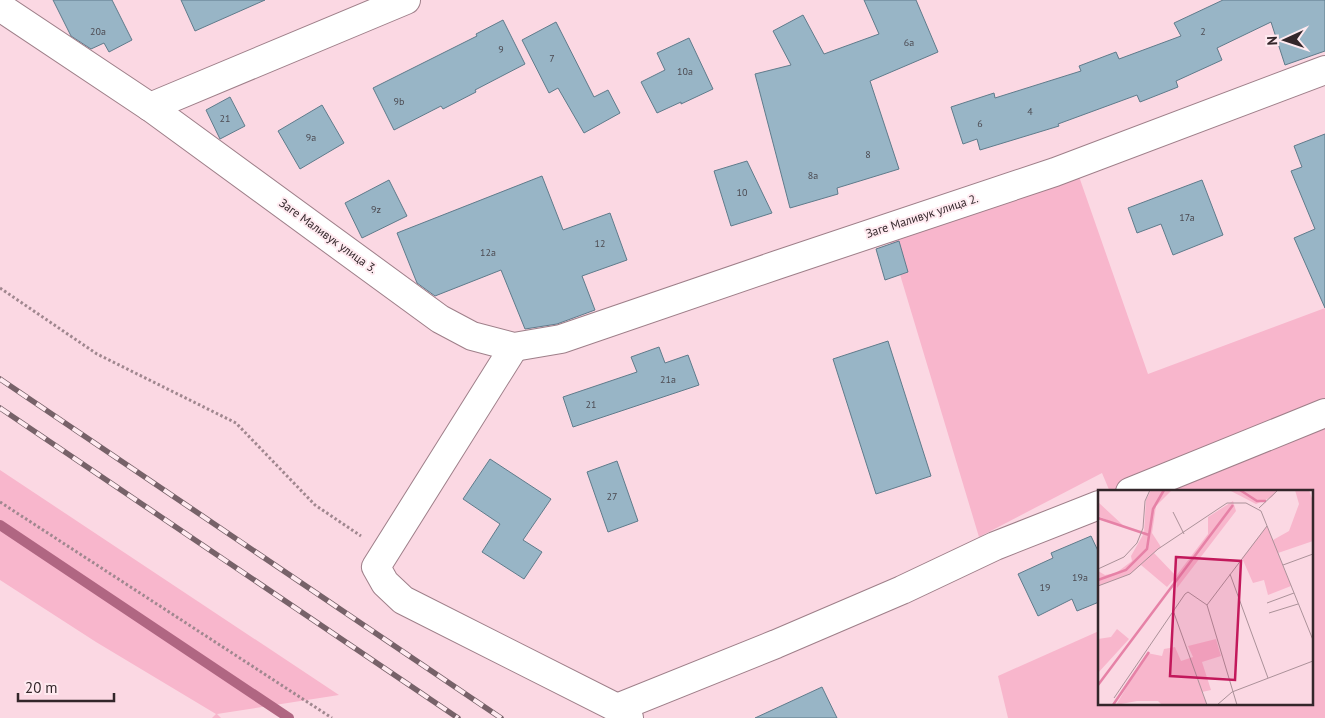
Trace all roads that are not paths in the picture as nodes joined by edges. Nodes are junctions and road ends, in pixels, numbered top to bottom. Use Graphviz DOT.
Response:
graph roads {
  1 [pos="406,0"];
  2 [pos="0,7"];
  3 [pos="1325,70"];
  4 [pos="150,107"];
  5 [pos="514,348"];
  6 [pos="1325,413"];
  7 [pos="1135,490"];
  8 [pos="1098,504"];
  9 [pos="623,713"];
  1 -- 4 [label="street"];
  2 -- 4 [label="street, Заге Маливук улица 3."];
  3 -- 5 [label="street, Заге Маливук улица 2."];
  4 -- 5 [label="street, Заге Маливук улица 3."];
  5 -- 9 [label="street"];
  6 -- 7 [label="street"];
  8 -- 9 [label="street"];
}
